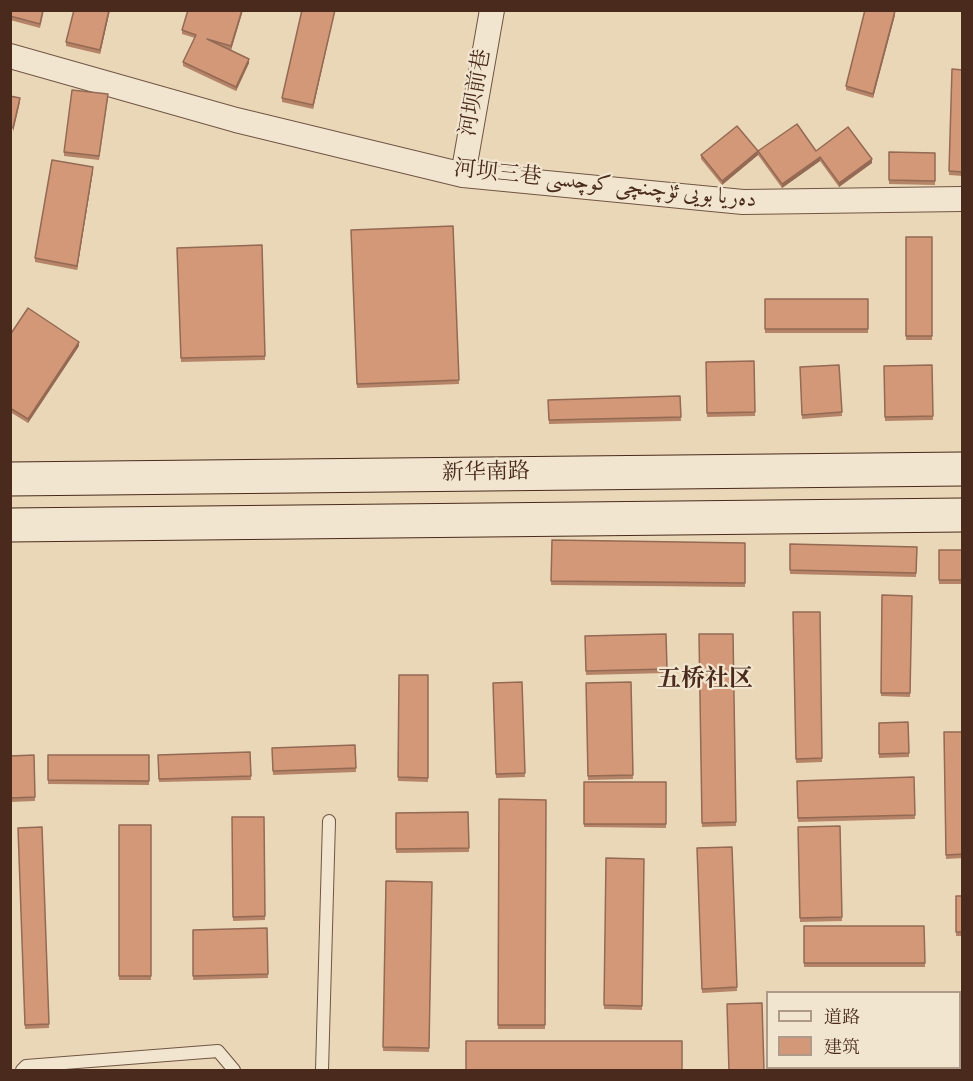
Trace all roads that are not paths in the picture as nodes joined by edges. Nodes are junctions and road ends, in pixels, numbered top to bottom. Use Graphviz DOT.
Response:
graph roads {
  1 [pos="492,10"];
  2 [pos="10,56"];
  3 [pos="463,175"];
  4 [pos="963,199"];
  5 [pos="963,468"];
  6 [pos="10,479"];
  7 [pos="963,515"];
  8 [pos="10,525"];
  9 [pos="329,821"];
  10 [pos="22,1071"];
  11 [pos="234,1071"];
  12 [pos="322,1071"];
  1 -- 3 [label="street, 河坝前巷"];
  2 -- 3 [label="street, 河坝三巷 دەريا بويى ئۈچىنچى كوچىسى"];
  3 -- 4 [label="street, 河坝三巷 دەريا بويى ئۈچىنچى كوچىسى"];
  5 -- 6 [label="main road, 新华南路"];
  7 -- 8 [label="main road, 新华南路"];
  9 -- 12 [label="lane"];
  10 -- 11 [label="lane"];
}
